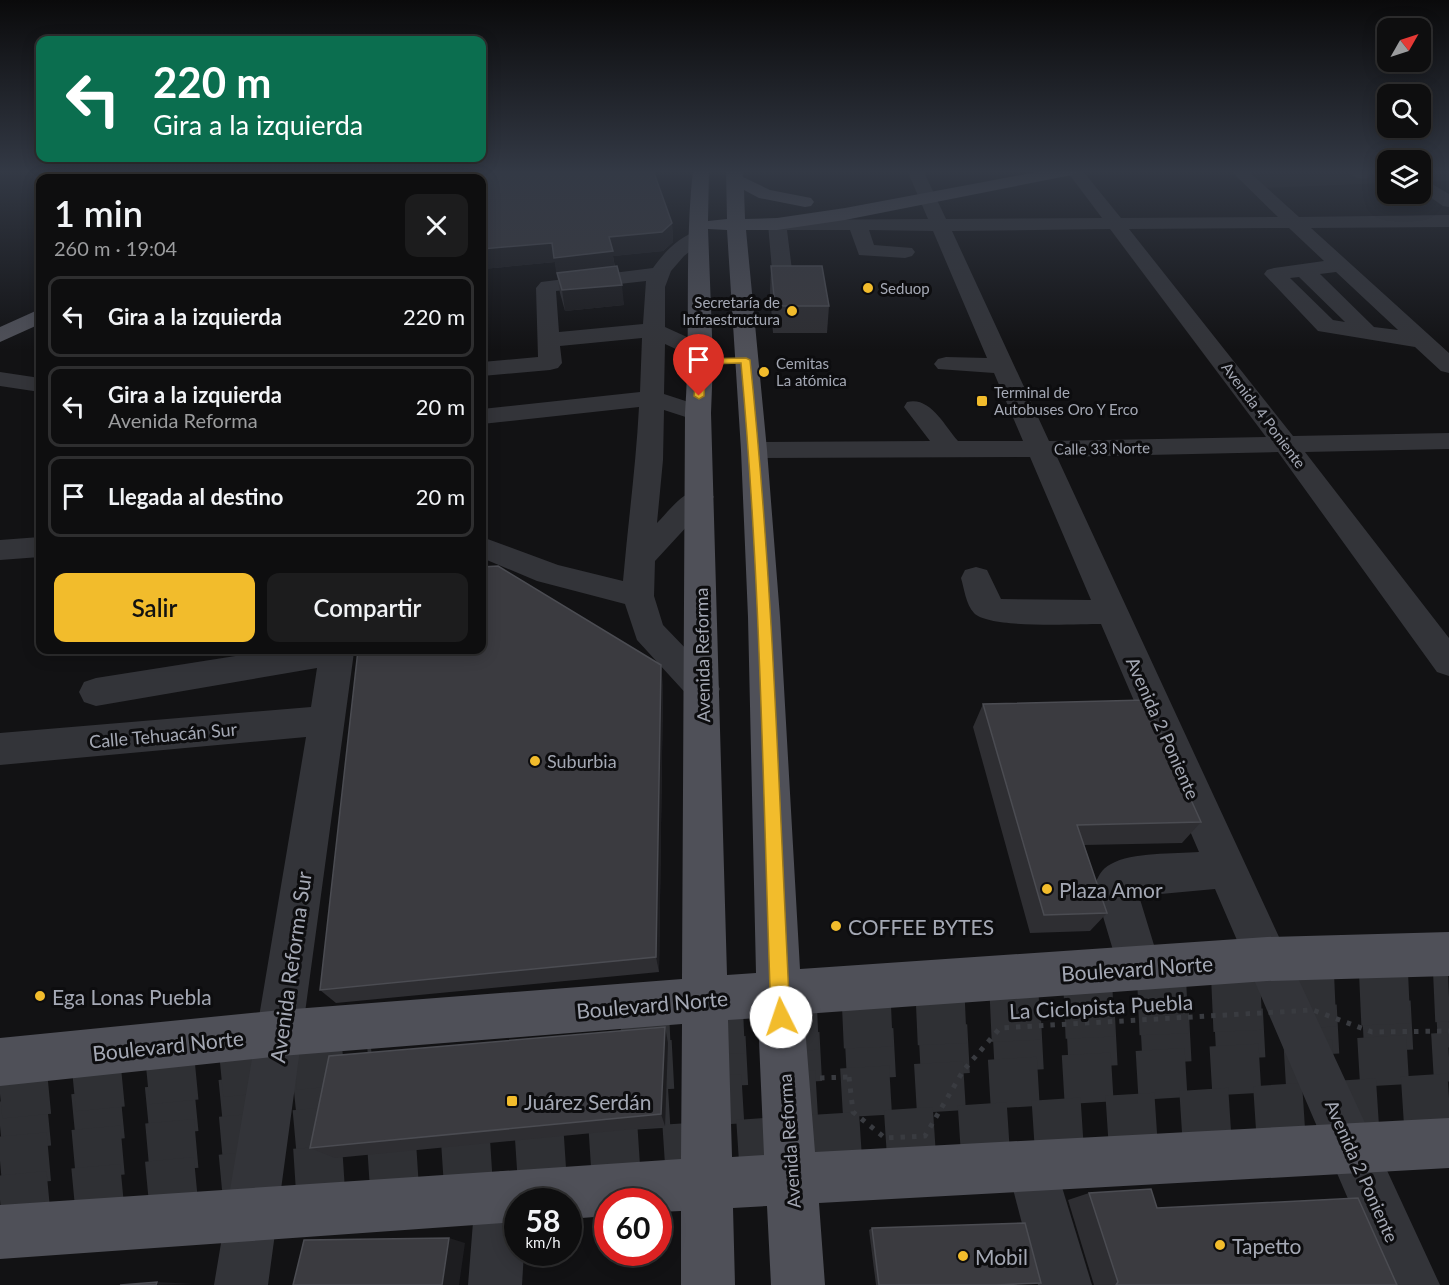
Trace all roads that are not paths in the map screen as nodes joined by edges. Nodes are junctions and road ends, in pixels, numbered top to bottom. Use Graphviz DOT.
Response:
graph roads {
  1 [pos="694,230"];
  2 [pos="699,230"];
  3 [pos="735,230"];
  4 [pos="778,230"];
  5 [pos="859,230"];
  6 [pos="943,230"];
  7 [pos="1122,230"];
  8 [pos="1302,230"];
  9 [pos="905,252"];
  10 [pos="1339,265"];
  11 [pos="782,270"];
  12 [pos="1304,270"];
  13 [pos="659,273"];
  14 [pos="36,303"];
  15 [pos="36,318"];
  16 [pos="0,320"];
  17 [pos="653,330"];
  18 [pos="1368,333"];
  19 [pos="0,335"];
  20 [pos="549,340"];
  21 [pos="1422,342"];
  22 [pos="701,357"];
  23 [pos="746,360"];
  24 [pos="946,364"];
  25 [pos="1002,366"];
  26 [pos="1449,366"];
  27 [pos="486,369"];
  28 [pos="0,379"];
  29 [pos="36,384"];
  30 [pos="651,398"];
  31 [pos="916,407"];
  32 [pos="698,413"];
  33 [pos="486,416"];
  34 [pos="1449,441"];
  35 [pos="1287,446"];
  36 [pos="950,449"];
  37 [pos="1038,449"];
  38 [pos="754,450"];
  39 [pos="700,497"];
  40 [pos="36,547"];
  41 [pos="486,549"];
  42 [pos="0,550"];
  43 [pos="640,558"];
  44 [pos="976,578"];
  45 [pos="638,596"];
  46 [pos="1111,612"];
  47 [pos="319,654"];
  48 [pos="336,654"];
  49 [pos="1449,663"];
  50 [pos="702,689"];
  51 [pos="96,692"];
  52 [pos="325,721"];
  53 [pos="0,749"];
  54 [pos="1227,869"];
  55 [pos="1449,954"];
  56 [pos="1267,959"];
  57 [pos="1139,968"];
  58 [pos="779,993"];
  59 [pos="704,1000"];
  60 [pos="281,1033"];
  61 [pos="0,1062"];
  62 [pos="1449,1143"];
  63 [pos="1353,1150"];
  64 [pos="1032,1166"];
  65 [pos="792,1180"];
  66 [pos="708,1184"];
  67 [pos="501,1197"];
  68 [pos="253,1215"];
  69 [pos="0,1232"];
  70 [pos="241,1285"];
  71 [pos="495,1285"];
  72 [pos="708,1285"];
  73 [pos="798,1285"];
  74 [pos="1065,1285"];
  75 [pos="1413,1285"];
  1 -- 13 [label="street"];
  2 -- 22 [label="main road, Avenida Reforma"];
  3 -- 23 [label="main road, Avenida Reforma"];
  4 -- 11 [label="street"];
  5 -- 9 [label="street"];
  6 -- 25 [label="street, Avenida 2 Poniente"];
  7 -- 35 [label="street, Avenida 4 Poniente"];
  8 -- 10 [label="street"];
  10 -- 12 [label="street"];
  10 -- 21 [label="street"];
  12 -- 18 [label="street"];
  12 -- 18 [label="street"];
  13 -- 17 [label="street"];
  13 -- 20 [label="street"];
  14 -- 16 [label="main road"];
  15 -- 19 [label="main road"];
  17 -- 20 [label="street"];
  17 -- 22 [label="street"];
  17 -- 30 [label="street"];
  18 -- 21 [label="street"];
  20 -- 27 [label="street"];
  21 -- 26 [label="street"];
  22 -- 23 [label="main road"];
  22 -- 32 [label="main road, Avenida Reforma"];
  23 -- 38 [label="main road, Avenida Reforma"];
  24 -- 25 [label="street"];
  25 -- 37 [label="street, Avenida 2 Poniente"];
  28 -- 29 [label="street"];
  30 -- 32 [label="street"];
  30 -- 33 [label="street"];
  30 -- 43 [label="street"];
  31 -- 36 [label="street"];
  32 -- 39 [label="main road, Avenida Reforma"];
  34 -- 35 [label="street, Calle 33 Norte"];
  35 -- 37 [label="street, Calle 33 Norte"];
  35 -- 49 [label="street, Avenida 4 Poniente"];
  36 -- 37 [label="street, Calle 33 Norte"];
  36 -- 38 [label="street, Calle 33 Norte"];
  37 -- 46 [label="street, Avenida 2 Poniente"];
  38 -- 58 [label="main road, Avenida Reforma"];
  39 -- 43 [label="street"];
  39 -- 50 [label="main road, Avenida Reforma"];
  40 -- 42 [label="street"];
  41 -- 45 [label="street"];
  43 -- 45 [label="street"];
  44 -- 46 [label="street"];
  45 -- 50 [label="street"];
  46 -- 54 [label="street, Avenida 2 Poniente"];
  47 -- 51 [label="street"];
  48 -- 52 [label="street, Avenida Reforma Sur"];
  50 -- 59 [label="main road, Avenida Reforma"];
  52 -- 53 [label="street, Calle Tehuacán Sur"];
  52 -- 60 [label="street, Avenida Reforma Sur"];
  54 -- 56 [label="street, Avenida 2 Poniente"];
  54 -- 57 [label="street"];
  55 -- 56 [label="main road, Boulevard Norte"];
  56 -- 57 [label="main road, Boulevard Norte"];
  56 -- 63 [label="street, Avenida 2 Poniente"];
  57 -- 58 [label="main road, Boulevard Norte"];
  58 -- 59 [label="main road, Boulevard Norte"];
  58 -- 65 [label="main road, Avenida Reforma"];
  59 -- 60 [label="main road, Boulevard Norte"];
  59 -- 66 [label="main road, Avenida Reforma"];
  60 -- 61 [label="main road, Boulevard Norte"];
  60 -- 68 [label="street, Avenida Reforma Sur"];
  62 -- 63 [label="main road"];
  63 -- 64 [label="main road"];
  63 -- 75 [label="street, Avenida 2 Poniente"];
  64 -- 65 [label="main road"];
  64 -- 74 [label="street"];
  65 -- 66 [label="main road"];
  65 -- 73 [label="main road, Avenida Reforma"];
  66 -- 67 [label="main road"];
  66 -- 72 [label="main road, Avenida Reforma"];
  67 -- 68 [label="main road"];
  67 -- 71 [label="street"];
  68 -- 69 [label="main road"];
  68 -- 70 [label="street, Avenida Reforma Sur"];
}
